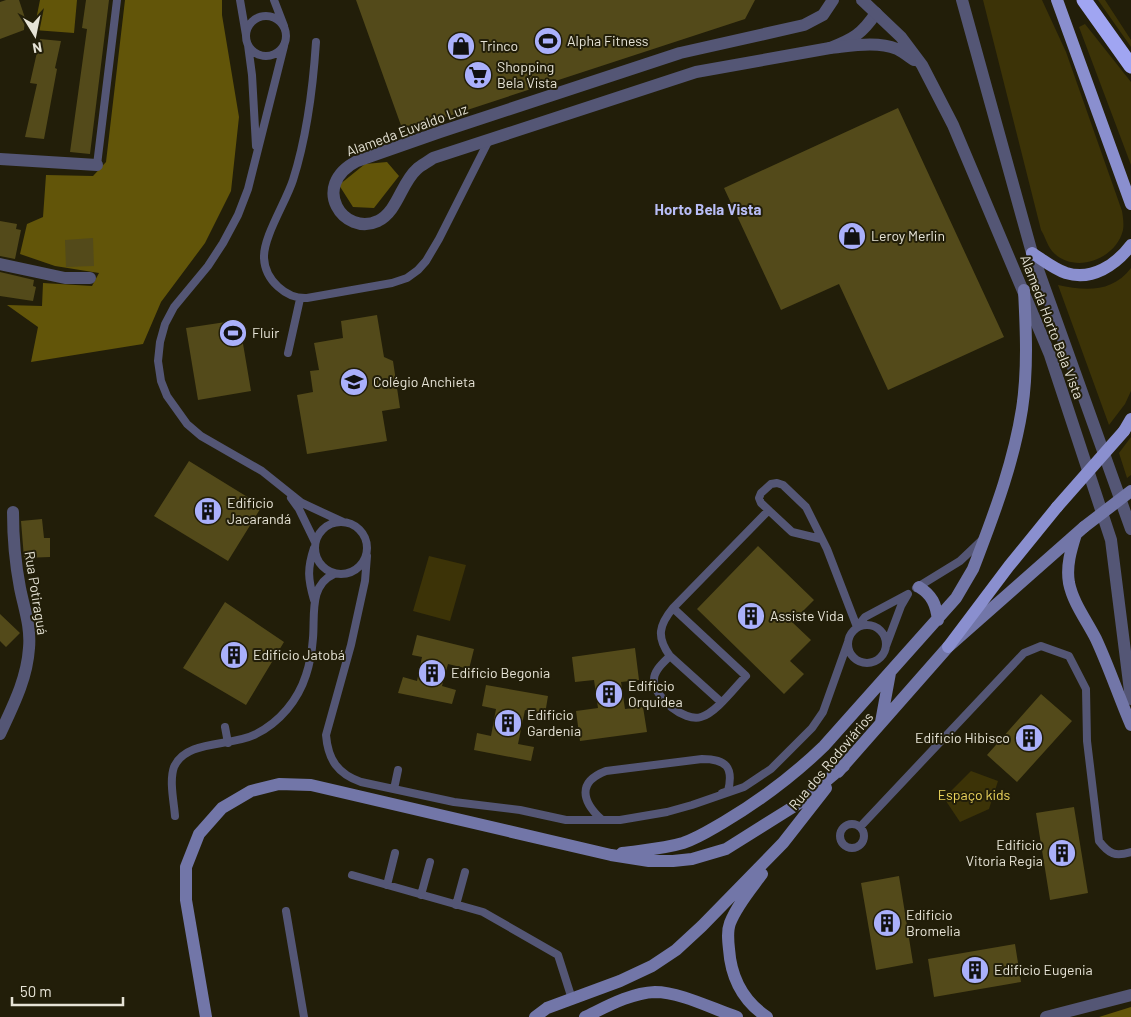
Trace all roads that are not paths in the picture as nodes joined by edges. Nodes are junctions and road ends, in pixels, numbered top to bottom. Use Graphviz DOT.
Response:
graph roads {
  1 [pos="117,0"];
  2 [pos="240,0"];
  3 [pos="274,0"];
  4 [pos="833,0"];
  5 [pos="862,0"];
  6 [pos="962,0"];
  7 [pos="1057,0"];
  8 [pos="1084,0"];
  9 [pos="876,13"];
  10 [pos="286,33"];
  11 [pos="247,41"];
  12 [pos="316,42"];
  13 [pos="284,46"];
  14 [pos="830,48"];
  15 [pos="922,65"];
  16 [pos="1131,66"];
  17 [pos="489,140"];
  18 [pos="256,155"];
  19 [pos="0,159"];
  20 [pos="97,165"];
  21 [pos="1131,204"];
  22 [pos="1131,245"];
  23 [pos="1032,253"];
  24 [pos="0,264"];
  25 [pos="90,278"];
  26 [pos="1024,290"];
  27 [pos="300,299"];
  28 [pos="288,353"];
  29 [pos="1131,420"];
  30 [pos="1131,491"];
  31 [pos="289,494"];
  32 [pos="768,511"];
  33 [pos="14,512"];
  34 [pos="343,522"];
  35 [pos="1131,529"];
  36 [pos="1080,530"];
  37 [pos="986,536"];
  38 [pos="821,539"];
  39 [pos="315,544"];
  40 [pos="367,556"];
  41 [pos="334,574"];
  42 [pos="919,587"];
  43 [pos="908,594"];
  44 [pos="314,602"];
  45 [pos="673,608"];
  46 [pos="938,620"];
  47 [pos="857,627"];
  48 [pos="848,642"];
  49 [pos="886,646"];
  50 [pos="948,647"];
  51 [pos="670,656"];
  52 [pos="890,670"];
  53 [pos="1131,699"];
  54 [pos="721,702"];
  55 [pos="881,724"];
  56 [pos="1131,725"];
  57 [pos="225,727"];
  58 [pos="0,734"];
  59 [pos="228,743"];
  60 [pos="844,766"];
  61 [pos="398,770"];
  62 [pos="394,789"];
  63 [pos="711,798"];
  64 [pos="175,816"];
  65 [pos="601,819"];
  66 [pos="860,827"];
  67 [pos="783,844"];
  68 [pos="1131,852"];
  69 [pos="395,853"];
  70 [pos="611,854"];
  71 [pos="430,862"];
  72 [pos="465,872"];
  73 [pos="352,875"];
  74 [pos="387,885"];
  75 [pos="421,895"];
  76 [pos="456,905"];
  77 [pos="286,911"];
  78 [pos="1131,995"];
  79 [pos="572,999"];
  80 [pos="206,1017"];
  81 [pos="304,1017"];
  82 [pos="534,1017"];
  83 [pos="585,1017"];
  84 [pos="737,1017"];
  85 [pos="767,1017"];
  86 [pos="1046,1017"];
  1 -- 20 [label="lane"];
  2 -- 11 [label="lane"];
  3 -- 10 [label="lane"];
  4 -- 17 [label="street, Alameda Euvaldo Luz"];
  5 -- 9 [label="street, Alameda Horto Bela Vista"];
  6 -- 23 [label="street, Alameda Horto Bela Vista"];
  7 -- 21 [label="main road"];
  8 -- 16 [label="highway"];
  9 -- 14 [label="street, Alameda Euvaldo Luz"];
  9 -- 15 [label="street, Alameda Horto Bela Vista"];
  10 -- 11 [label="lane"];
  10 -- 13 [label="lane"];
  11 -- 13 [label="lane"];
  11 -- 18 [label="lane"];
  12 -- 27 [label="lane"];
  13 -- 18 [label="lane"];
  14 -- 15 [label="street"];
  14 -- 17 [label="street, Alameda Euvaldo Luz"];
  15 -- 26 [label="street, Alameda Horto Bela Vista"];
  17 -- 27 [label="lane"];
  18 -- 31 [label="lane"];
  19 -- 20 [label="street"];
  22 -- 23 [label="main road"];
  23 -- 35 [label="street, Alameda Horto Bela Vista"];
  24 -- 25 [label="street"];
  26 -- 37 [label="main road"];
  26 -- 53 [label="street, Alameda Horto Bela Vista"];
  27 -- 28 [label="lane"];
  29 -- 50 [label="main road, bridge"];
  30 -- 36 [label="main road, Rua dos Rodoviários, bridge"];
  31 -- 34 [label="lane"];
  31 -- 39 [label="lane"];
  32 -- 38 [label="lane"];
  32 -- 38 [label="lane"];
  32 -- 45 [label="lane"];
  33 -- 58 [label="street, Rua Potiraguá"];
  34 -- 39 [label="lane"];
  34 -- 40 [label="lane"];
  36 -- 50 [label="main road, Rua dos Rodoviários"];
  36 -- 56 [label="main road"];
  37 -- 42 [label="lane"];
  37 -- 46 [label="main road"];
  38 -- 47 [label="lane"];
  39 -- 41 [label="lane"];
  39 -- 44 [label="lane"];
  40 -- 41 [label="lane"];
  40 -- 62 [label="lane"];
  41 -- 44 [label="lane"];
  42 -- 43 [label="lane"];
  42 -- 46 [label="main road"];
  43 -- 47 [label="lane"];
  43 -- 49 [label="lane"];
  44 -- 59 [label="lane"];
  45 -- 51 [label="lane"];
  45 -- 54 [label="lane"];
  46 -- 52 [label="main road"];
  47 -- 48 [label="lane"];
  47 -- 49 [label="lane"];
  48 -- 49 [label="lane"];
  48 -- 63 [label="lane"];
  50 -- 55 [label="main road, Rua dos Rodoviários"];
  51 -- 54 [label="lane"];
  51 -- 54 [label="lane"];
  52 -- 55 [label="main road"];
  52 -- 70 [label="main road"];
  55 -- 60 [label="main road, Rua dos Rodoviários"];
  57 -- 59 [label="lane"];
  59 -- 64 [label="lane"];
  60 -- 67 [label="main road, Rua dos Rodoviários"];
  60 -- 70 [label="main road"];
  61 -- 62 [label="lane"];
  62 -- 65 [label="lane"];
  63 -- 65 [label="lane"];
  63 -- 65 [label="lane"];
  66 -- 68 [label="lane"];
  67 -- 79 [label="main road, Rua dos Rodoviários"];
  67 -- 85 [label="main road"];
  69 -- 74 [label="lane"];
  70 -- 80 [label="main road"];
  71 -- 75 [label="lane"];
  72 -- 76 [label="lane"];
  73 -- 74 [label="lane"];
  74 -- 75 [label="lane"];
  75 -- 76 [label="lane"];
  76 -- 79 [label="lane"];
  77 -- 81 [label="lane"];
  78 -- 86 [label="street"];
  79 -- 82 [label="main road, Rua dos Rodoviários"];
  83 -- 84 [label="main road"];
}
